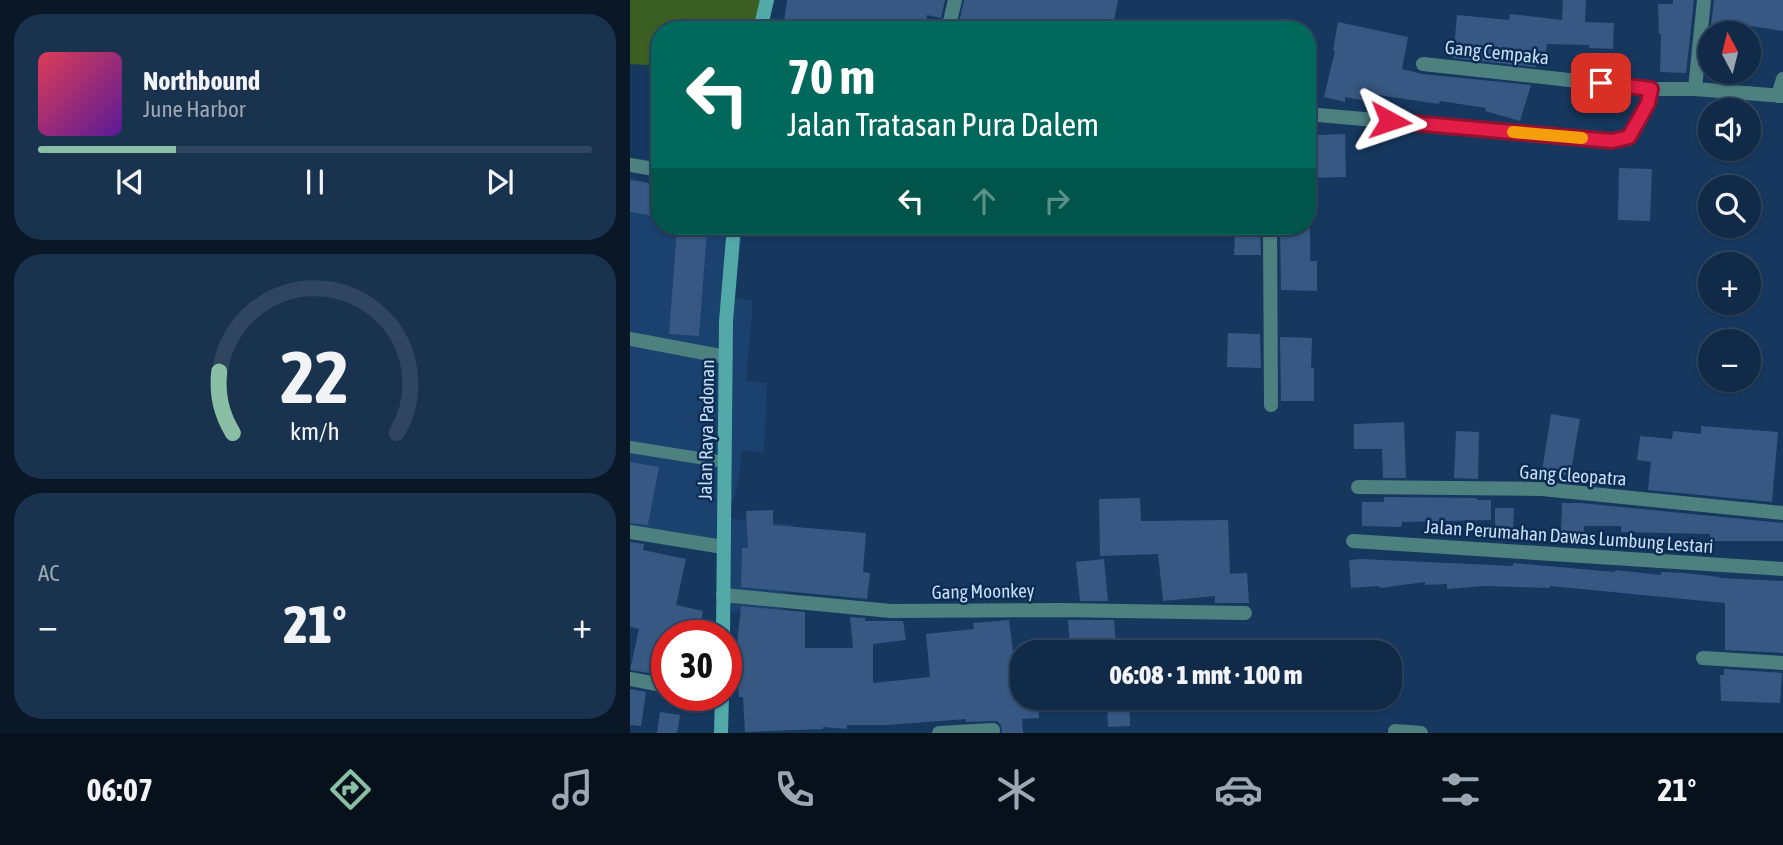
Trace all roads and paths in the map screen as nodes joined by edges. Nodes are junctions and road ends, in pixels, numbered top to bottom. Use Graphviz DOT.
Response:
graph roads {
  1 [pos="767,0"];
  2 [pos="955,0"];
  3 [pos="1704,0"];
  4 [pos="762,21"];
  5 [pos="950,21"];
  6 [pos="1423,64"];
  7 [pos="1783,79"];
  8 [pos="1651,89"];
  9 [pos="1695,89"];
  10 [pos="1780,96"];
  11 [pos="1316,115"];
  12 [pos="630,165"];
  13 [pos="651,168"];
  14 [pos="733,235"];
  15 [pos="1270,235"];
  16 [pos="630,339"];
  17 [pos="726,357"];
  18 [pos="1271,405"];
  19 [pos="630,446"];
  20 [pos="724,463"];
  21 [pos="1358,487"];
  22 [pos="1783,513"];
  23 [pos="630,532"];
  24 [pos="1353,541"];
  25 [pos="723,547"];
  26 [pos="1783,569"];
  27 [pos="723,595"];
  28 [pos="1245,613"];
  29 [pos="723,620"];
  30 [pos="1703,658"];
  31 [pos="1783,663"];
  32 [pos="630,679"];
  33 [pos="651,683"];
  34 [pos="720,711"];
  35 [pos="993,730"];
  36 [pos="1395,731"];
  37 [pos="721,733"];
  38 [pos="939,733"];
  39 [pos="1420,733"];
  1 -- 4 [label="main road"];
  2 -- 5 [label="street"];
  3 -- 9 [label="street"];
  6 -- 8 [label="street, Gang Cempaka"];
  7 -- 10 [label="street"];
  8 -- 9 [label="street, Gang Cempaka"];
  8 -- 11 [label="street"];
  9 -- 10 [label="street, Gang Cempaka"];
  12 -- 13 [label="street"];
  14 -- 17 [label="main road, Jalan Raya Padonan"];
  15 -- 18 [label="street"];
  16 -- 17 [label="street"];
  17 -- 20 [label="main road, Jalan Raya Padonan"];
  19 -- 20 [label="lane"];
  20 -- 25 [label="main road, Jalan Raya Padonan"];
  21 -- 22 [label="street, Gang Cleopatra"];
  23 -- 25 [label="street"];
  24 -- 26 [label="street, Jalan Perumahan Dawas Lumbung Lestari"];
  25 -- 27 [label="main road, Jalan Raya Padonan"];
  27 -- 28 [label="street, Gang Moonkey"];
  27 -- 29 [label="main road, Jalan Raya Padonan"];
  30 -- 31 [label="street"];
  32 -- 33 [label="street"];
  34 -- 37 [label="main road"];
  35 -- 38 [label="street"];
  36 -- 39 [label="street"];
}
